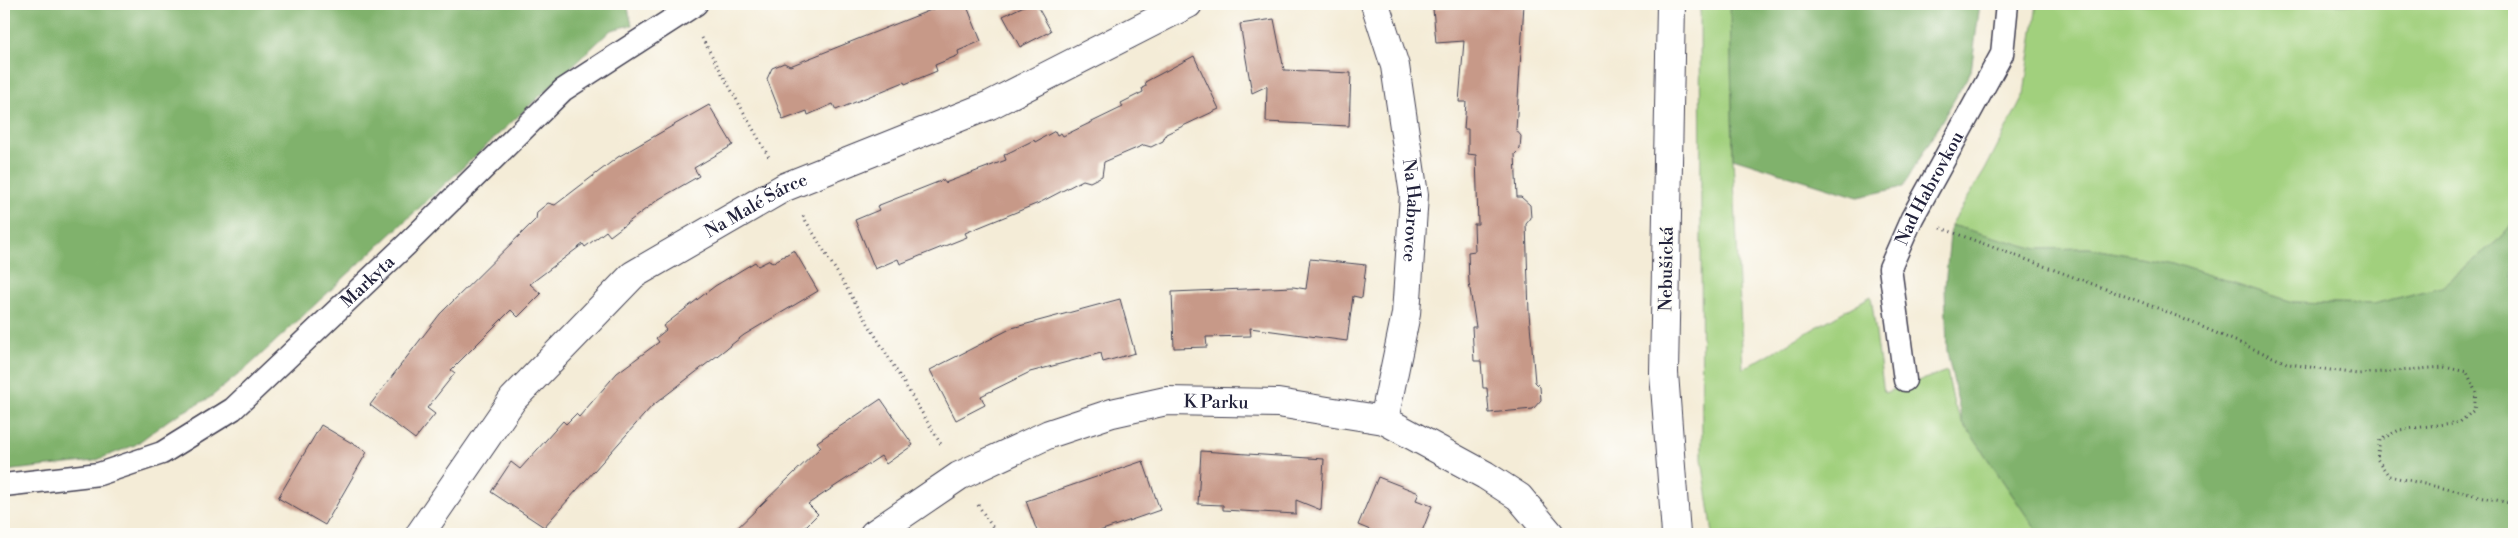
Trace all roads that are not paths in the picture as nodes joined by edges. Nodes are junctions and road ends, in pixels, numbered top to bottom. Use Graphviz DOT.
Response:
graph roads {
  1 [pos="1188,4"];
  2 [pos="1376,4"];
  3 [pos="1671,4"];
  4 [pos="2007,4"];
  5 [pos="691,6"];
  6 [pos="1905,380"];
  7 [pos="1384,420"];
  8 [pos="4,485"];
  9 [pos="420,534"];
  10 [pos="874,534"];
  11 [pos="1550,534"];
  12 [pos="1676,534"];
  1 -- 9 [label="street, Na Malé Šárce"];
  2 -- 7 [label="street, Na Habrovce"];
  3 -- 12 [label="street, Nebušická"];
  4 -- 6 [label="lane, Nad Habrovkou"];
  5 -- 8 [label="lane, Markyta"];
  7 -- 10 [label="street, K Parku"];
  7 -- 11 [label="street, K Parku"];
}
